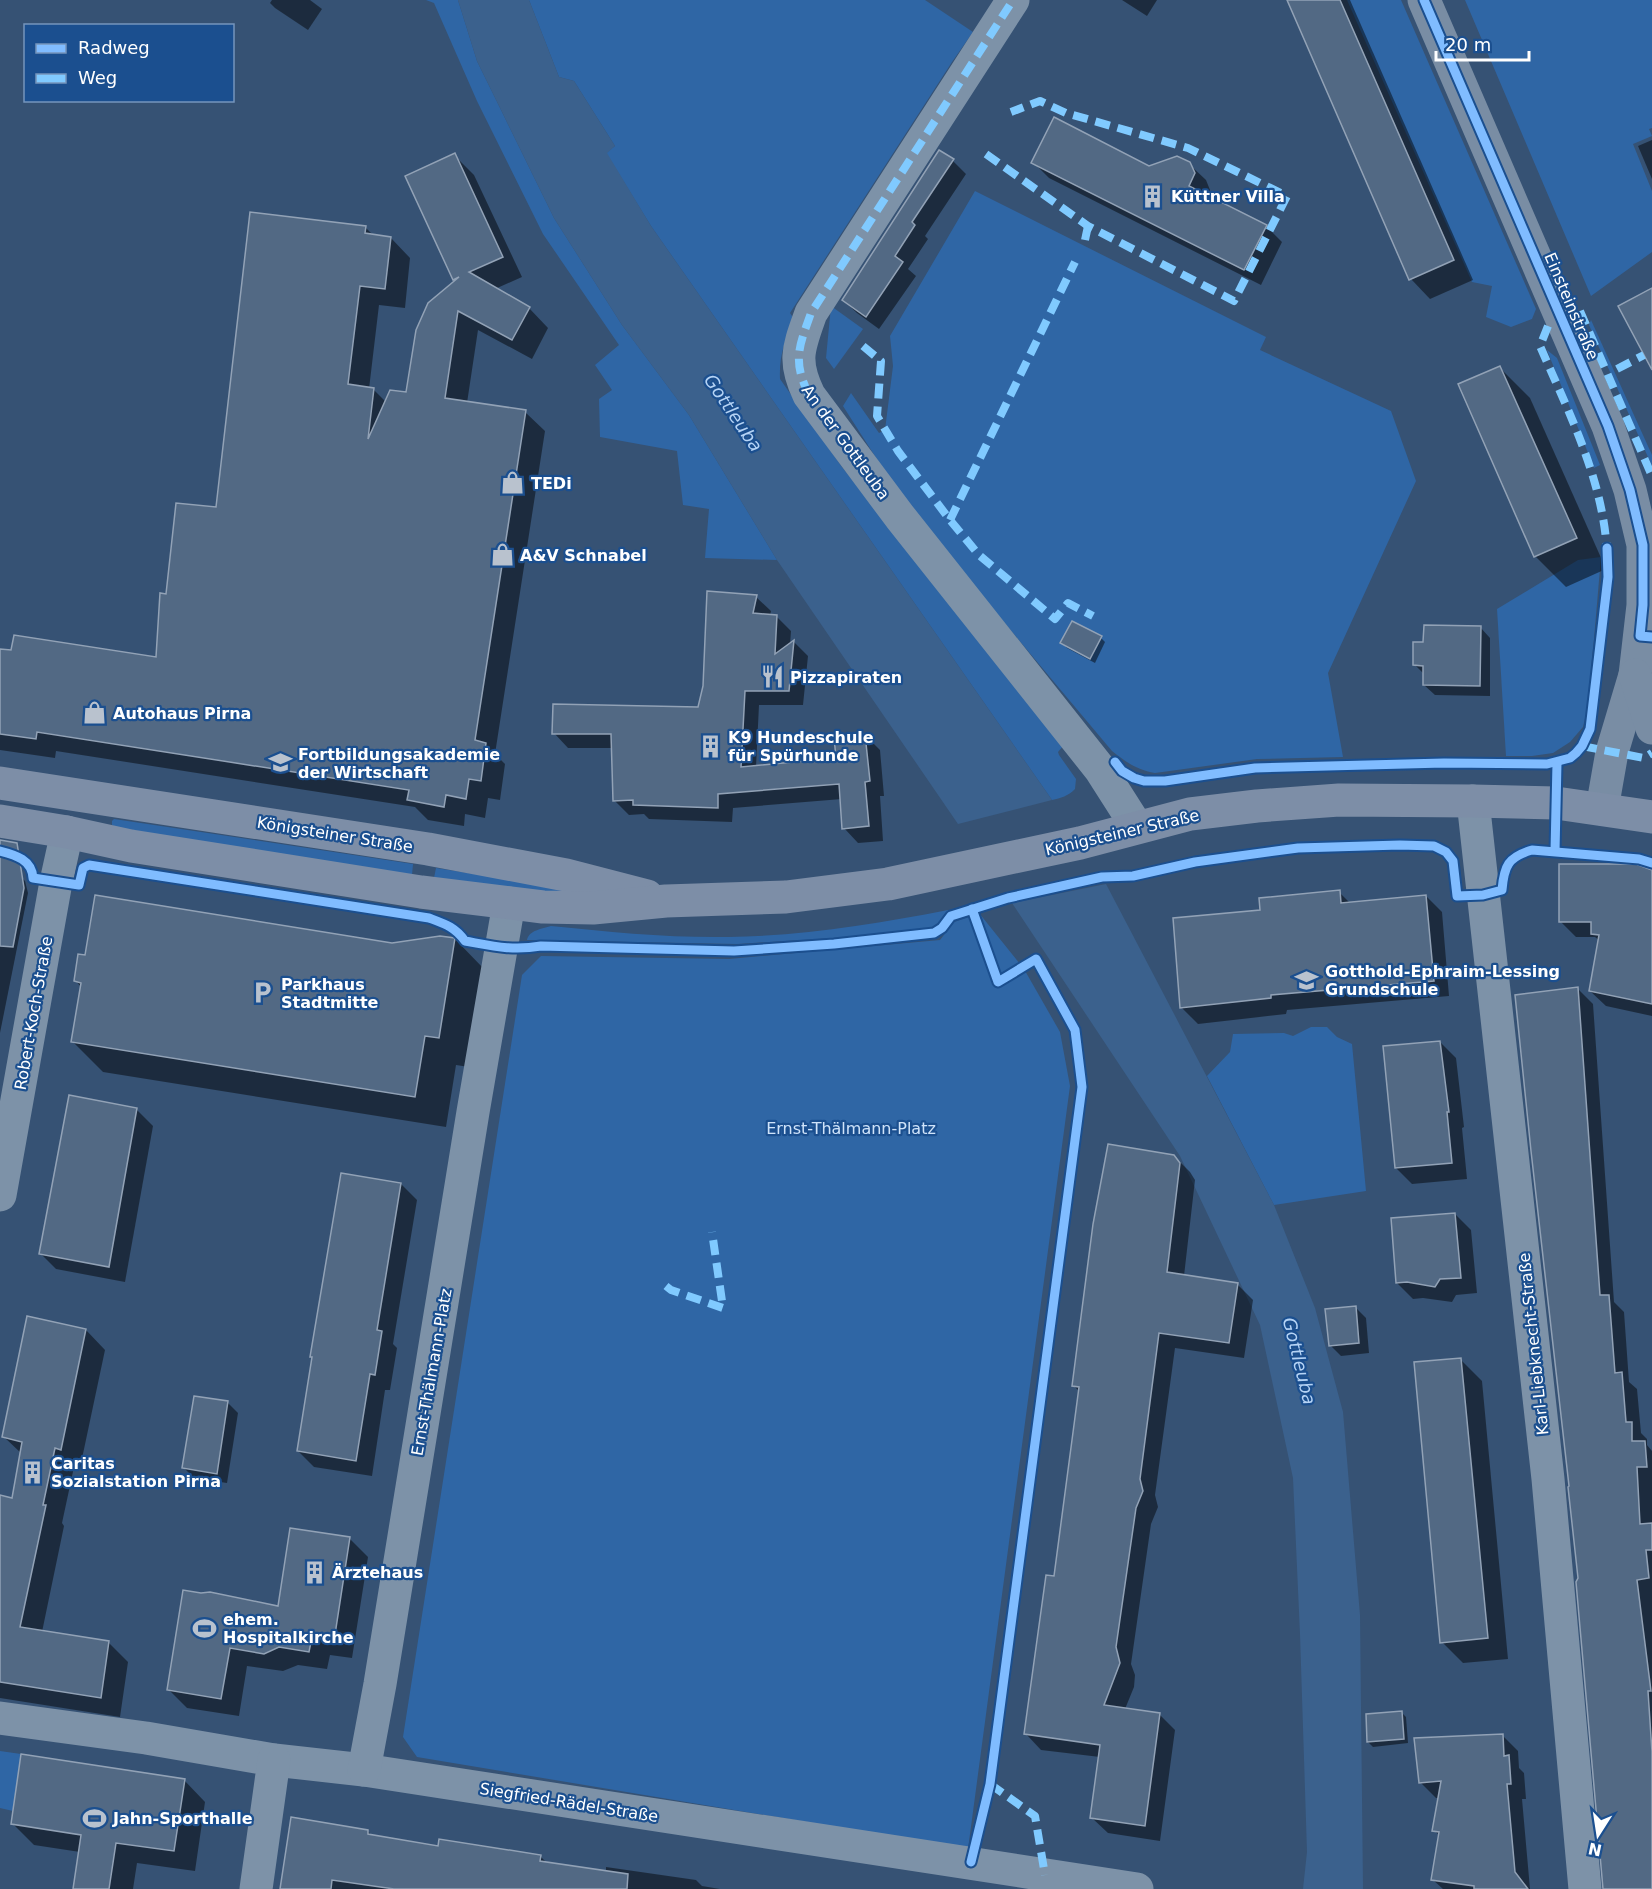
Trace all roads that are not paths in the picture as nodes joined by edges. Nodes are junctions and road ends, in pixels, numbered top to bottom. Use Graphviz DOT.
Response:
graph roads {
  1 [pos="1014,0"];
  2 [pos="1424,0"];
  3 [pos="1646,637"];
  4 [pos="1635,675"];
  5 [pos="1652,728"];
  6 [pos="0,783"];
  7 [pos="74,796"];
  8 [pos="1473,801"];
  9 [pos="1602,809"];
  10 [pos="1652,817"];
  11 [pos="0,821"];
  12 [pos="1137,827"];
  13 [pos="67,832"];
  14 [pos="666,901"];
  15 [pos="510,903"];
  16 [pos="0,1194"];
  17 [pos="0,1718"];
  18 [pos="274,1760"];
  19 [pos="364,1770"];
  20 [pos="1088,1886"];
  21 [pos="256,1889"];
  22 [pos="1137,1889"];
  23 [pos="1585,1889"];
  1 -- 12 [label="street, An der Gottleuba"];
  2 -- 3 [label="main road, Einsteinstraße"];
  3 -- 4 [label="main road, Einsteinstraße"];
  4 -- 5 [label="main road"];
  4 -- 9 [label="main road, Einsteinstraße"];
  6 -- 7 [label="main road, Königsteiner Straße"];
  7 -- 13 [label="main road"];
  7 -- 14 [label="main road, Königsteiner Straße"];
  8 -- 9 [label="main road, Königsteiner Straße"];
  8 -- 12 [label="main road, Königsteiner Straße"];
  8 -- 23 [label="street, Karl-Liebknecht-Straße"];
  9 -- 10 [label="main road, Königsteiner Straße"];
  11 -- 13 [label="main road, Königsteiner Straße"];
  12 -- 14 [label="main road, Königsteiner Straße"];
  13 -- 15 [label="main road, Königsteiner Straße"];
  13 -- 16 [label="street, Robert-Koch-Straße"];
  14 -- 15 [label="main road, Königsteiner Straße"];
  15 -- 19 [label="street, Ernst-Thälmann-Platz"];
  17 -- 18 [label="street, Siegfried-Rädel-Straße"];
  18 -- 19 [label="street, Siegfried-Rädel-Straße"];
  18 -- 21 [label="street"];
  19 -- 20 [label="street, Siegfried-Rädel-Straße"];
  20 -- 22 [label="street, Siegfried-Rädel-Straße"];
}
